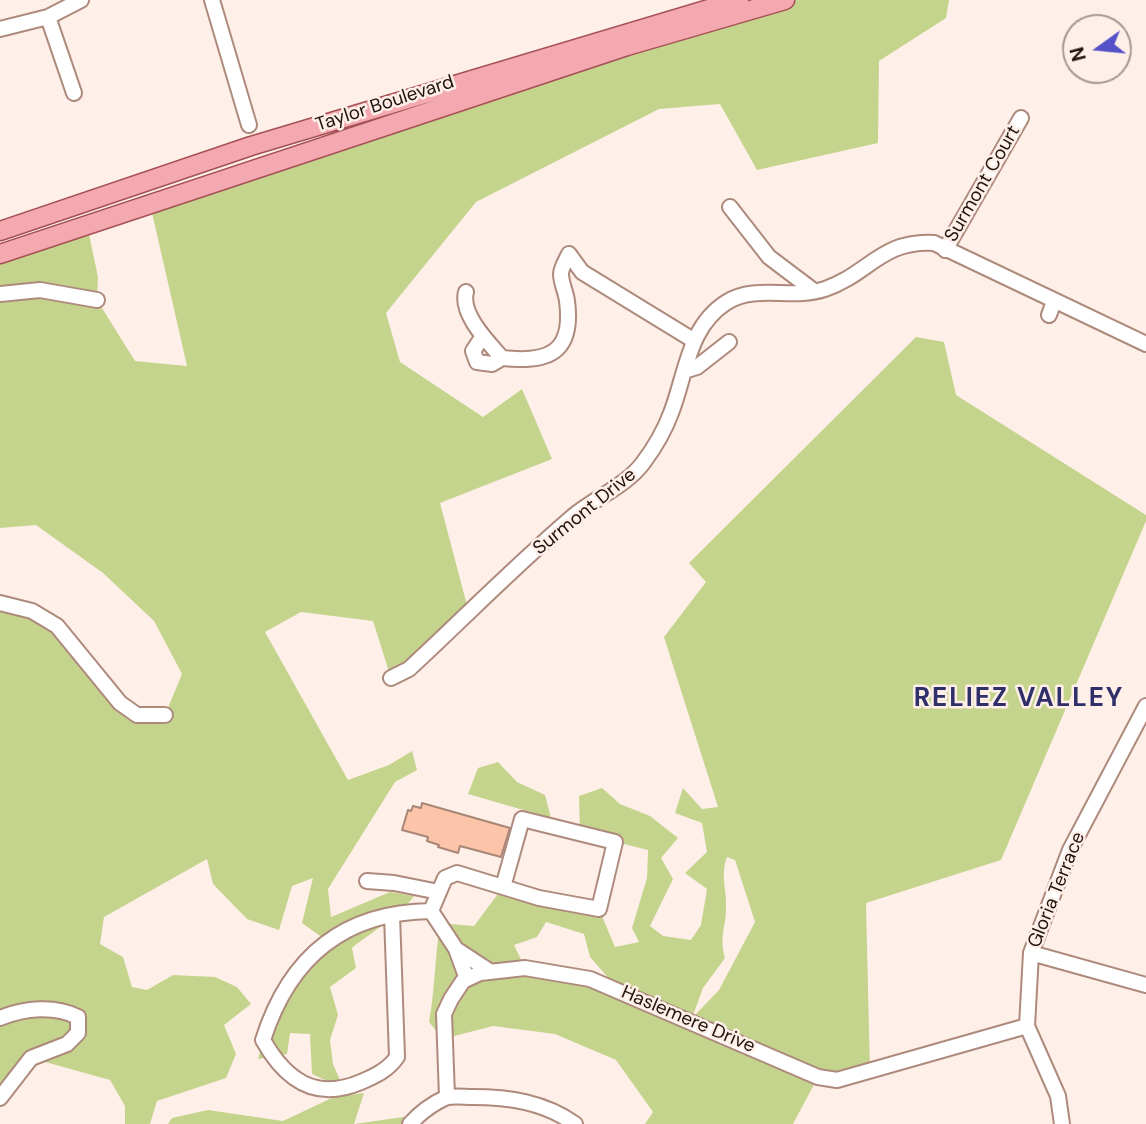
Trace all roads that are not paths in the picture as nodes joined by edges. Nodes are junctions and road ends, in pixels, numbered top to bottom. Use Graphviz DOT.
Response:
graph roads {
  1 [pos="82,0"];
  2 [pos="212,0"];
  3 [pos="739,0"];
  4 [pos="785,0"];
  5 [pos="48,17"];
  6 [pos="0,29"];
  7 [pos="74,93"];
  8 [pos="1021,118"];
  9 [pos="249,125"];
  10 [pos="730,207"];
  11 [pos="0,231"];
  12 [pos="946,250"];
  13 [pos="0,254"];
  14 [pos="814,291"];
  15 [pos="466,292"];
  16 [pos="0,294"];
  17 [pos="97,300"];
  18 [pos="1054,301"];
  19 [pos="1049,316"];
  20 [pos="484,335"];
  21 [pos="693,340"];
  22 [pos="729,342"];
  23 [pos="1146,344"];
  24 [pos="502,358"];
  25 [pos="684,371"];
  26 [pos="0,603"];
  27 [pos="391,678"];
  28 [pos="1146,706"];
  29 [pos="165,715"];
  30 [pos="367,881"];
  31 [pos="503,887"];
  32 [pos="439,892"];
  33 [pos="431,911"];
  34 [pos="393,915"];
  35 [pos="456,948"];
  36 [pos="1031,953"];
  37 [pos="491,972"];
  38 [pos="467,979"];
  39 [pos="1146,985"];
  40 [pos="0,1018"];
  41 [pos="1027,1026"];
  42 [pos="447,1097"];
  43 [pos="0,1098"];
  44 [pos="410,1124"];
  45 [pos="575,1124"];
  46 [pos="1062,1124"];
  1 -- 5 [label="street"];
  2 -- 9 [label="street"];
  3 -- 11 [label="main road, Taylor Boulevard"];
  4 -- 13 [label="main road, Taylor Boulevard"];
  5 -- 6 [label="street"];
  5 -- 7 [label="street"];
  8 -- 12 [label="street, Surmont Court"];
  10 -- 14 [label="street"];
  12 -- 14 [label="street, Surmont Drive"];
  12 -- 18 [label="street, Surmont Drive"];
  14 -- 21 [label="street, Surmont Drive"];
  15 -- 20 [label="street"];
  16 -- 17 [label="street"];
  18 -- 19 [label="street"];
  18 -- 23 [label="street, Surmont Drive"];
  20 -- 24 [label="street"];
  20 -- 24 [label="street"];
  21 -- 24 [label="street"];
  21 -- 25 [label="street, Surmont Drive"];
  22 -- 25 [label="street"];
  25 -- 27 [label="street, Surmont Drive"];
  26 -- 29 [label="street"];
  28 -- 36 [label="street, Gloria Terrace"];
  30 -- 32 [label="street"];
  31 -- 31 [label="street"];
  31 -- 32 [label="street"];
  32 -- 33 [label="street"];
  33 -- 34 [label="street"];
  33 -- 35 [label="street"];
  34 -- 34 [label="street"];
  35 -- 37 [label="street"];
  35 -- 38 [label="street"];
  36 -- 39 [label="street"];
  36 -- 41 [label="street, Gloria Terrace"];
  37 -- 38 [label="street, Haslemere Drive"];
  37 -- 41 [label="street, Haslemere Drive"];
  38 -- 42 [label="street"];
  40 -- 43 [label="street"];
  41 -- 46 [label="street, Gloria Terrace"];
  42 -- 44 [label="street"];
  42 -- 45 [label="street"];
}
